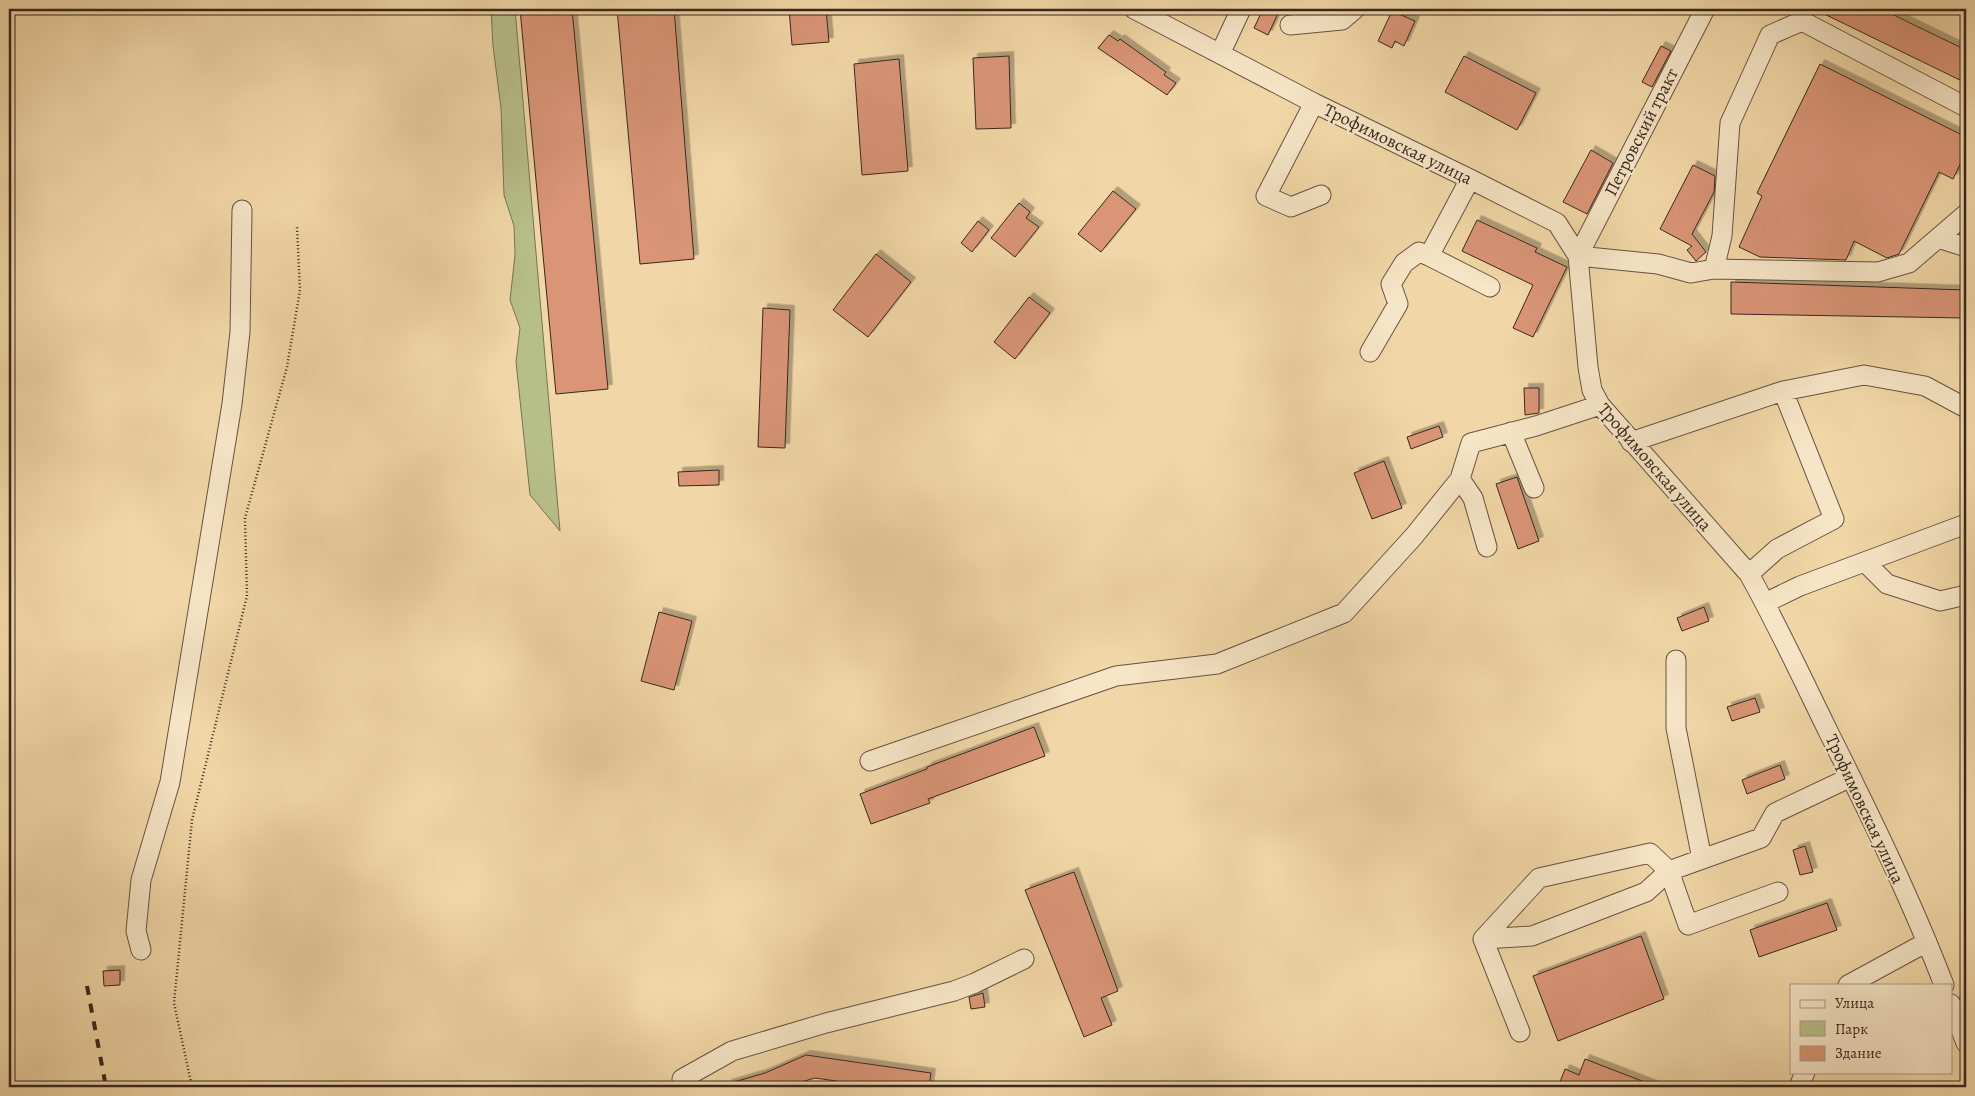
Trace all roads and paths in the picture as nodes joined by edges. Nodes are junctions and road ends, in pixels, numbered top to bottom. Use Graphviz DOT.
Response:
graph roads {
  1 [pos="1134,9"];
  2 [pos="1241,9"];
  3 [pos="1355,9"];
  4 [pos="1704,9"];
  5 [pos="1290,25"];
  6 [pos="1220,54"];
  7 [pos="1314,103"];
  8 [pos="1966,107"];
  9 [pos="1470,179"];
  10 [pos="1321,194"];
  11 [pos="242,210"];
  12 [pos="1966,214"];
  13 [pos="297,227"];
  14 [pos="1938,238"];
  15 [pos="1966,247"];
  16 [pos="1430,256"];
  17 [pos="1578,256"];
  18 [pos="1714,269"];
  19 [pos="1490,287"];
  20 [pos="1370,352"];
  21 [pos="1783,391"];
  22 [pos="1600,405"];
  23 [pos="1966,408"];
  24 [pos="1512,432"];
  25 [pos="1632,442"];
  26 [pos="1460,479"];
  27 [pos="1534,488"];
  28 [pos="1966,524"];
  29 [pos="1487,547"];
  30 [pos="1865,562"];
  31 [pos="1749,574"];
  32 [pos="1966,595"];
  33 [pos="1765,603"];
  34 [pos="1676,660"];
  35 [pos="870,761"];
  36 [pos="1851,777"];
  37 [pos="1702,859"];
  38 [pos="1669,871"];
  39 [pos="1778,892"];
  40 [pos="1483,939"];
  41 [pos="1927,942"];
  42 [pos="141,950"];
  43 [pos="1024,959"];
  44 [pos="1850,984"];
  45 [pos="1944,984"];
  46 [pos="1952,1007"];
  47 [pos="1520,1032"];
  48 [pos="1966,1043"];
  49 [pos="1804,1074"];
  50 [pos="684,1083"];
  51 [pos="192,1087"];
  52 [pos="1799,1087"];
  1 -- 6 [label="street, Трофимовская улица"];
  2 -- 6 [label="street"];
  3 -- 5 [label="street"];
  4 -- 17 [label="street, Петровский тракт"];
  6 -- 7 [label="street, Трофимовская улица"];
  7 -- 9 [label="street, Трофимовская улица"];
  7 -- 10 [label="street"];
  8 -- 18 [label="street"];
  9 -- 16 [label="street"];
  9 -- 17 [label="street, Трофимовская улица"];
  11 -- 42 [label="street"];
  12 -- 14 [label="street"];
  13 -- 51 [label="path"];
  14 -- 15 [label="street"];
  14 -- 18 [label="street"];
  16 -- 19 [label="street"];
  16 -- 20 [label="street"];
  17 -- 18 [label="street"];
  17 -- 22 [label="street, Трофимовская улица"];
  21 -- 23 [label="street"];
  21 -- 25 [label="street"];
  21 -- 31 [label="street"];
  22 -- 24 [label="street"];
  22 -- 25 [label="street, Трофимовская улица"];
  24 -- 26 [label="street"];
  24 -- 27 [label="street"];
  25 -- 31 [label="street, Трофимовская улица"];
  26 -- 29 [label="street"];
  26 -- 35 [label="street"];
  28 -- 30 [label="street"];
  30 -- 32 [label="street"];
  30 -- 33 [label="street"];
  31 -- 33 [label="street, Трофимовская улица"];
  33 -- 36 [label="street, Трофимовская улица"];
  34 -- 37 [label="street"];
  36 -- 37 [label="street"];
  36 -- 41 [label="street, Трофимовская улица"];
  37 -- 38 [label="street"];
  38 -- 39 [label="street"];
  38 -- 40 [label="street"];
  38 -- 40 [label="street"];
  40 -- 47 [label="street"];
  41 -- 44 [label="street"];
  41 -- 45 [label="street, Трофимовская улица"];
  43 -- 50 [label="street"];
  46 -- 48 [label="street"];
  49 -- 52 [label="street"];
}
